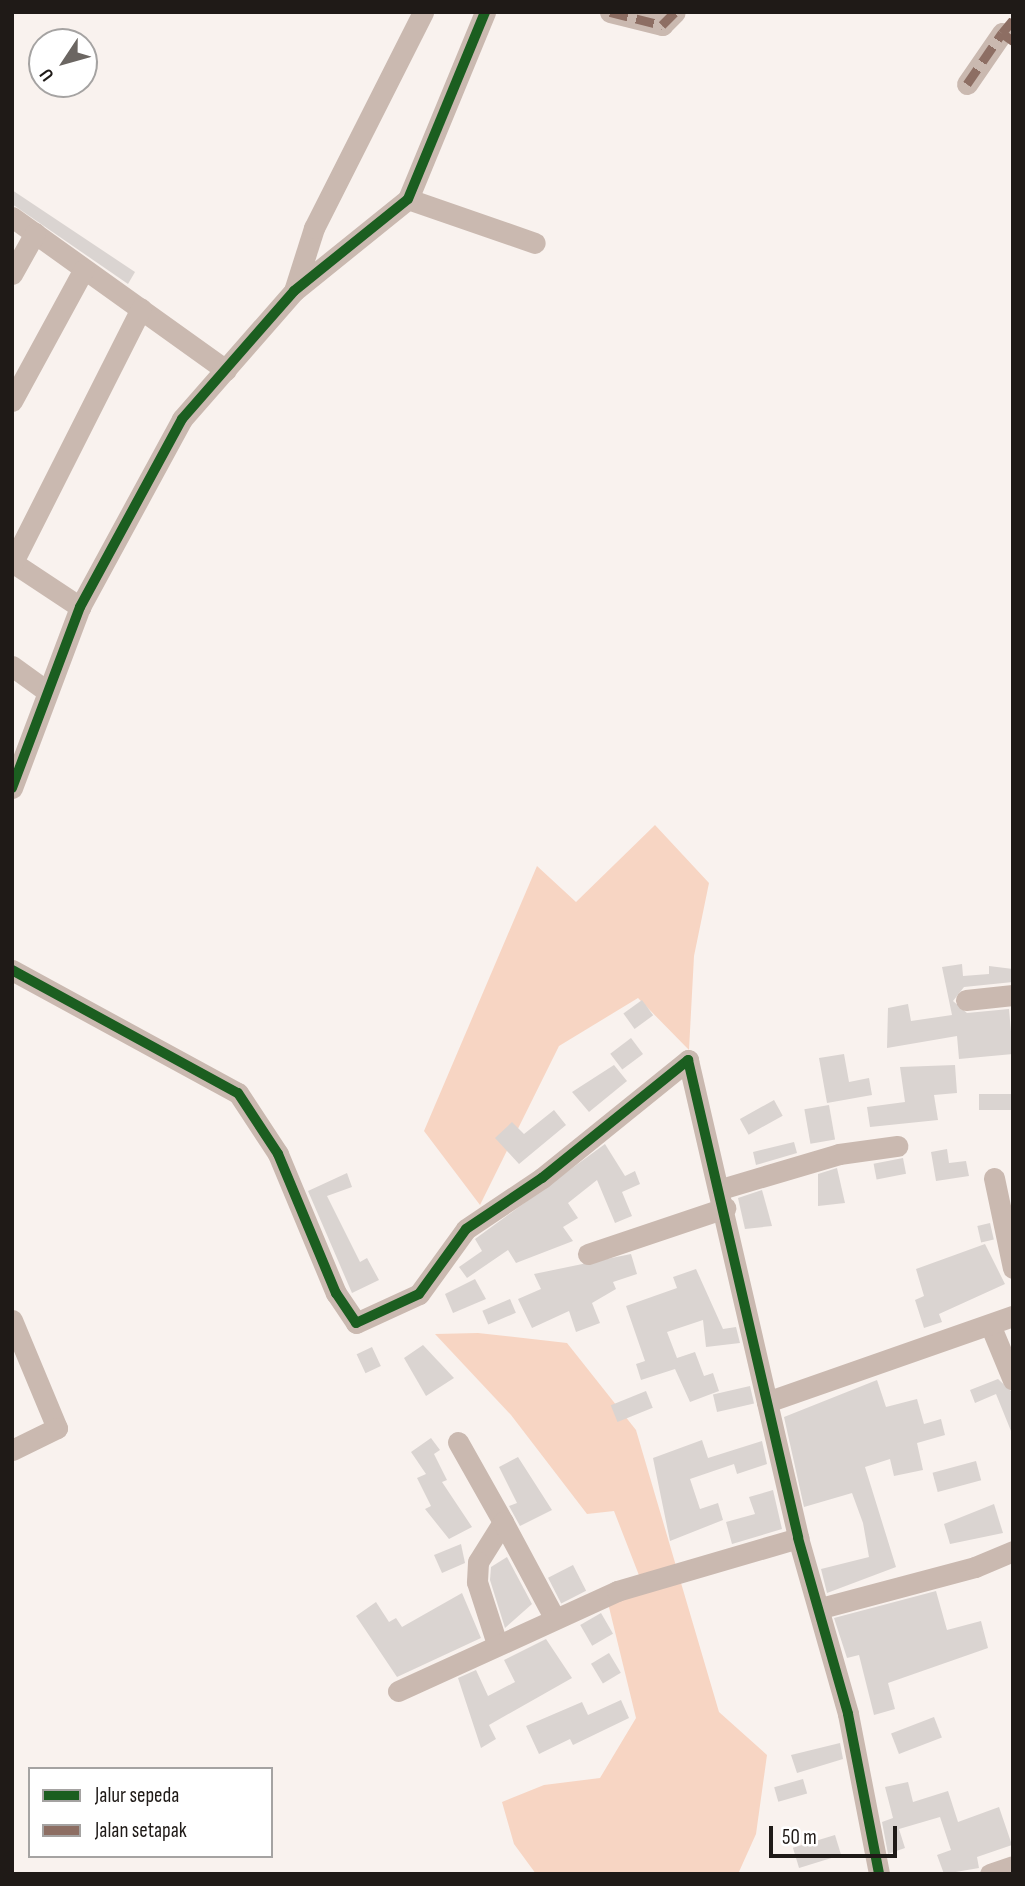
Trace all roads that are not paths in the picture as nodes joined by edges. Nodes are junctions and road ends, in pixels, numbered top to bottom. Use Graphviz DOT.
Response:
graph roads {
  1 [pos="423,12"];
  2 [pos="485,12"];
  3 [pos="610,12"];
  4 [pos="675,12"];
  5 [pos="1009,32"];
  6 [pos="967,84"];
  7 [pos="408,199"];
  8 [pos="12,217"];
  9 [pos="35,233"];
  10 [pos="535,243"];
  11 [pos="85,269"];
  12 [pos="12,274"];
  13 [pos="294,291"];
  14 [pos="141,309"];
  15 [pos="226,370"];
  16 [pos="12,401"];
  17 [pos="13,562"];
  18 [pos="80,607"];
  19 [pos="12,666"];
  20 [pos="45,690"];
  21 [pos="12,788"];
  22 [pos="12,970"];
  23 [pos="1013,995"];
  24 [pos="965,1000"];
  25 [pos="897,1146"];
  26 [pos="994,1178"];
  27 [pos="723,1198"];
  28 [pos="588,1254"];
  29 [pos="1013,1268"];
  30 [pos="1013,1316"];
  31 [pos="12,1320"];
  32 [pos="990,1327"];
  33 [pos="1013,1380"];
  34 [pos="767,1402"];
  35 [pos="458,1441"];
  36 [pos="12,1450"];
  37 [pos="503,1522"];
  38 [pos="798,1538"];
  39 [pos="1013,1551"];
  40 [pos="821,1608"];
  41 [pos="554,1617"];
  42 [pos="496,1641"];
  43 [pos="398,1691"];
  44 [pos="1013,1866"];
  45 [pos="879,1874"];
  46 [pos="990,1874"];
  1 -- 13 [label="street"];
  2 -- 7 [label="street"];
  3 -- 4 [label="street"];
  5 -- 6 [label="street"];
  7 -- 10 [label="street"];
  7 -- 13 [label="street"];
  8 -- 9 [label="street"];
  9 -- 11 [label="street"];
  9 -- 12 [label="street"];
  11 -- 14 [label="street"];
  11 -- 16 [label="street"];
  13 -- 15 [label="street"];
  14 -- 15 [label="street"];
  14 -- 17 [label="street"];
  15 -- 18 [label="street"];
  17 -- 18 [label="street"];
  18 -- 20 [label="street"];
  19 -- 20 [label="street"];
  20 -- 21 [label="street"];
  22 -- 27 [label="street"];
  23 -- 24 [label="street"];
  25 -- 27 [label="street"];
  26 -- 29 [label="street"];
  27 -- 28 [label="street"];
  27 -- 34 [label="street"];
  30 -- 32 [label="street"];
  31 -- 36 [label="street"];
  32 -- 33 [label="street"];
  32 -- 34 [label="street"];
  34 -- 38 [label="street"];
  35 -- 37 [label="street"];
  37 -- 41 [label="street"];
  37 -- 42 [label="street"];
  38 -- 40 [label="street"];
  38 -- 41 [label="street"];
  39 -- 40 [label="street"];
  40 -- 45 [label="street"];
  41 -- 42 [label="street"];
  42 -- 43 [label="street"];
  44 -- 46 [label="street"];
}
